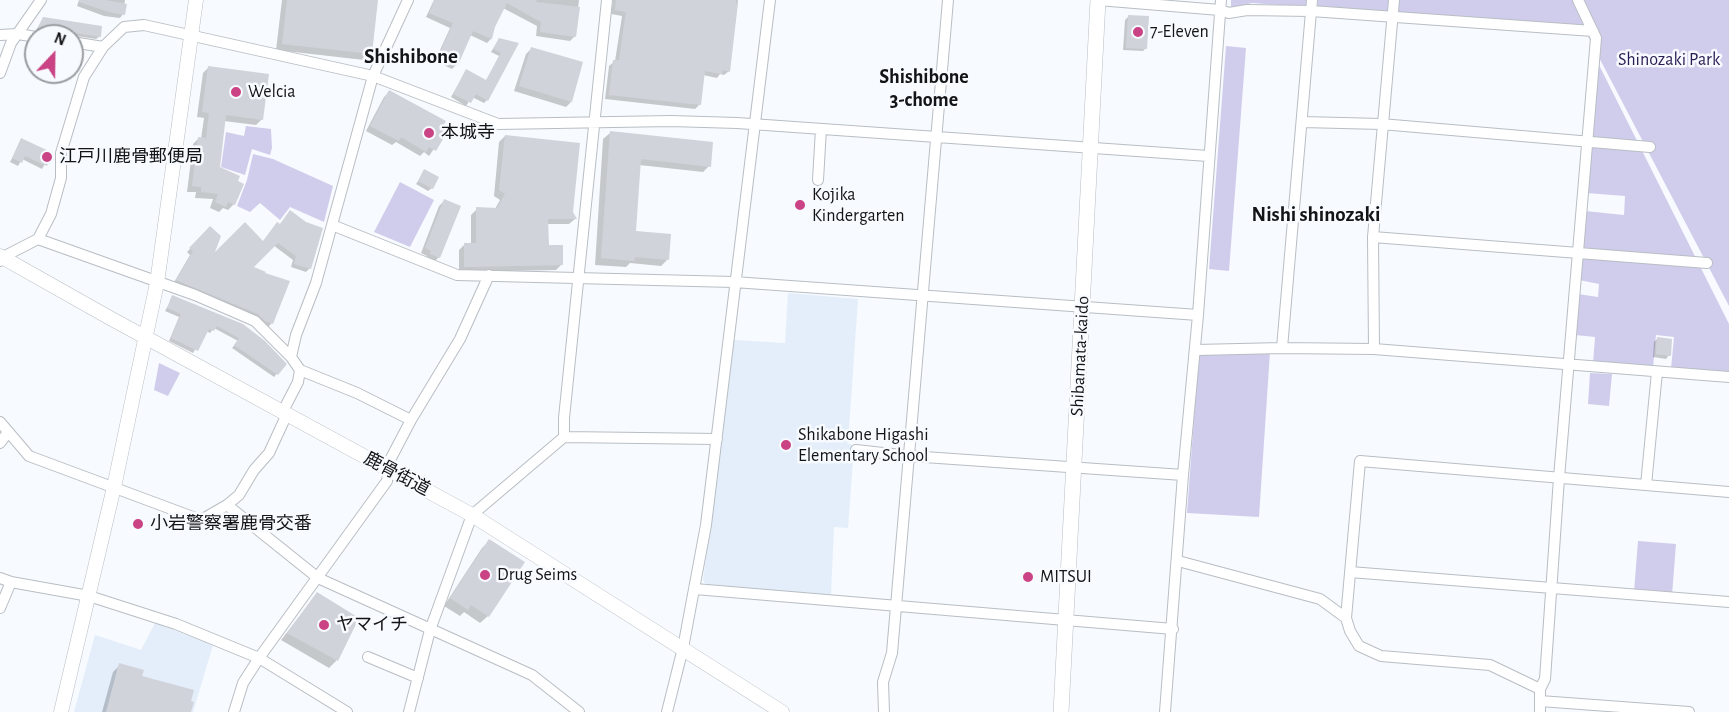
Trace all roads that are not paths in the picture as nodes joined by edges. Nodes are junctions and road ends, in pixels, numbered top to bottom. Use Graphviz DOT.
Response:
graph roads {
  1 [pos="41,0"];
  2 [pos="196,0"];
  3 [pos="408,0"];
  4 [pos="607,0"];
  5 [pos="770,0"];
  6 [pos="948,0"];
  7 [pos="1098,0"];
  8 [pos="1394,0"];
  9 [pos="1578,0"];
  10 [pos="1220,5"];
  11 [pos="1311,6"];
  12 [pos="1391,16"];
  13 [pos="1593,31"];
  14 [pos="18,34"];
  15 [pos="0,35"];
  16 [pos="24,35"];
  17 [pos="192,36"];
  18 [pos="84,44"];
  19 [pos="102,47"];
  20 [pos="0,73"];
  21 [pos="372,76"];
  22 [pos="1302,122"];
  23 [pos="594,123"];
  24 [pos="755,124"];
  25 [pos="1381,124"];
  26 [pos="821,129"];
  27 [pos="937,138"];
  28 [pos="1586,141"];
  29 [pos="1091,147"];
  30 [pos="1650,147"];
  31 [pos="1208,156"];
  32 [pos="818,180"];
  33 [pos="332,225"];
  34 [pos="1372,237"];
  35 [pos="38,239"];
  36 [pos="1576,253"];
  37 [pos="1,258"];
  38 [pos="1707,263"];
  39 [pos="489,275"];
  40 [pos="580,277"];
  41 [pos="734,282"];
  42 [pos="157,283"];
  43 [pos="924,294"];
  44 [pos="1082,306"];
  45 [pos="1198,315"];
  46 [pos="146,337"];
  47 [pos="1282,348"];
  48 [pos="1374,349"];
  49 [pos="1196,350"];
  50 [pos="291,357"];
  51 [pos="1568,365"];
  52 [pos="300,370"];
  53 [pos="1657,372"];
  54 [pos="1729,377"];
  55 [pos="285,412"];
  56 [pos="411,420"];
  57 [pos="0,422"];
  58 [pos="8,432"];
  59 [pos="564,437"];
  60 [pos="717,439"];
  61 [pos="0,443"];
  62 [pos="856,450"];
  63 [pos="910,456"];
  64 [pos="1074,467"];
  65 [pos="390,471"];
  66 [pos="1183,475"];
  67 [pos="1558,478"];
  68 [pos="1646,485"];
  69 [pos="114,487"];
  70 [pos="1729,492"];
  71 [pos="227,505"];
  72 [pos="472,515"];
  73 [pos="1178,561"];
  74 [pos="1350,572"];
  75 [pos="0,578"];
  76 [pos="318,578"];
  77 [pos="11,582"];
  78 [pos="1551,588"];
  79 [pos="695,589"];
  80 [pos="89,596"];
  81 [pos="1729,602"];
  82 [pos="897,607"];
  83 [pos="0,608"];
  84 [pos="1346,618"];
  85 [pos="1065,620"];
  86 [pos="1173,629"];
  87 [pos="430,630"];
  88 [pos="683,648"];
  89 [pos="368,657"];
  90 [pos="259,658"];
  91 [pos="418,678"];
  92 [pos="1540,689"];
  93 [pos="1540,706"];
  94 [pos="61,712"];
  95 [pos="234,712"];
  96 [pos="347,712"];
  97 [pos="409,712"];
  98 [pos="579,712"];
  99 [pos="667,712"];
  100 [pos="782,712"];
  101 [pos="884,712"];
  102 [pos="1061,712"];
  103 [pos="1165,712"];
  104 [pos="1689,712"];
  1 -- 14 [label="street"];
  2 -- 17 [label="street"];
  3 -- 21 [label="street"];
  4 -- 23 [label="street"];
  5 -- 24 [label="street"];
  6 -- 27 [label="street"];
  7 -- 10 [label="street"];
  7 -- 29 [label="main road, Shibamata-kaido"];
  8 -- 12 [label="street"];
  9 -- 13 [label="street"];
  10 -- 11 [label="street"];
  10 -- 31 [label="street"];
  11 -- 12 [label="street"];
  11 -- 22 [label="street"];
  12 -- 13 [label="street"];
  12 -- 25 [label="street"];
  13 -- 28 [label="street"];
  14 -- 15 [label="street"];
  14 -- 16 [label="street"];
  14 -- 20 [label="street"];
  17 -- 19 [label="street"];
  17 -- 21 [label="street"];
  17 -- 42 [label="street"];
  18 -- 19 [label="street"];
  19 -- 35 [label="street"];
  21 -- 23 [label="street"];
  21 -- 33 [label="street"];
  22 -- 25 [label="street"];
  22 -- 47 [label="street"];
  23 -- 24 [label="street"];
  23 -- 40 [label="street"];
  24 -- 26 [label="street"];
  24 -- 41 [label="street"];
  25 -- 28 [label="street"];
  25 -- 34 [label="street"];
  26 -- 27 [label="street"];
  26 -- 32 [label="street"];
  27 -- 29 [label="street"];
  27 -- 43 [label="street"];
  28 -- 30 [label="street"];
  28 -- 36 [label="street"];
  29 -- 31 [label="street"];
  29 -- 44 [label="main road, Shibamata-kaido"];
  31 -- 45 [label="street"];
  33 -- 39 [label="street"];
  33 -- 50 [label="street"];
  34 -- 36 [label="street"];
  34 -- 48 [label="street"];
  35 -- 37 [label="street"];
  35 -- 42 [label="street"];
  36 -- 38 [label="street"];
  36 -- 51 [label="street"];
  37 -- 46 [label="street, 鹿骨街道"];
  39 -- 40 [label="street"];
  39 -- 56 [label="street"];
  40 -- 41 [label="street"];
  40 -- 59 [label="street"];
  41 -- 43 [label="street"];
  41 -- 60 [label="street"];
  42 -- 46 [label="street"];
  42 -- 50 [label="street"];
  43 -- 44 [label="street"];
  43 -- 63 [label="street"];
  44 -- 45 [label="street"];
  44 -- 64 [label="main road, Shibamata-kaido"];
  45 -- 49 [label="street"];
  46 -- 55 [label="street, 鹿骨街道"];
  46 -- 69 [label="street"];
  47 -- 48 [label="street"];
  47 -- 49 [label="street"];
  48 -- 51 [label="street"];
  49 -- 66 [label="street"];
  50 -- 52 [label="street"];
  51 -- 53 [label="street"];
  51 -- 67 [label="street"];
  52 -- 55 [label="street"];
  52 -- 56 [label="street"];
  53 -- 54 [label="street"];
  53 -- 68 [label="street"];
  55 -- 65 [label="street, 鹿骨街道"];
  55 -- 71 [label="street"];
  56 -- 65 [label="street"];
  57 -- 58 [label="street"];
  58 -- 61 [label="street"];
  58 -- 69 [label="street"];
  59 -- 60 [label="street"];
  59 -- 72 [label="street"];
  60 -- 79 [label="street"];
  62 -- 63 [label="street"];
  63 -- 64 [label="street"];
  63 -- 82 [label="street"];
  64 -- 66 [label="street"];
  64 -- 85 [label="main road, Shibamata-kaido"];
  65 -- 72 [label="street, 鹿骨街道"];
  65 -- 76 [label="street"];
  66 -- 73 [label="street"];
  67 -- 68 [label="street"];
  67 -- 74 [label="street"];
  67 -- 78 [label="street"];
  68 -- 70 [label="street"];
  69 -- 71 [label="street"];
  69 -- 80 [label="street"];
  71 -- 76 [label="street"];
  72 -- 87 [label="street"];
  72 -- 88 [label="street, 鹿骨街道"];
  73 -- 84 [label="street"];
  73 -- 86 [label="street"];
  74 -- 78 [label="street"];
  74 -- 84 [label="street"];
  75 -- 77 [label="street"];
  76 -- 87 [label="street"];
  76 -- 90 [label="street"];
  77 -- 80 [label="street"];
  77 -- 83 [label="street"];
  78 -- 81 [label="street"];
  78 -- 92 [label="street"];
  79 -- 82 [label="street"];
  79 -- 88 [label="street"];
  80 -- 90 [label="street"];
  80 -- 94 [label="street"];
  82 -- 85 [label="street"];
  82 -- 101 [label="street"];
  84 -- 92 [label="street"];
  85 -- 86 [label="street"];
  85 -- 102 [label="main road, Shibamata-kaido"];
  86 -- 103 [label="street"];
  87 -- 91 [label="street"];
  87 -- 98 [label="street"];
  88 -- 99 [label="street"];
  88 -- 100 [label="street, 鹿骨街道"];
  89 -- 91 [label="street"];
  90 -- 95 [label="street"];
  90 -- 96 [label="street"];
  91 -- 97 [label="street"];
  92 -- 93 [label="street"];
  93 -- 104 [label="street"];
}
